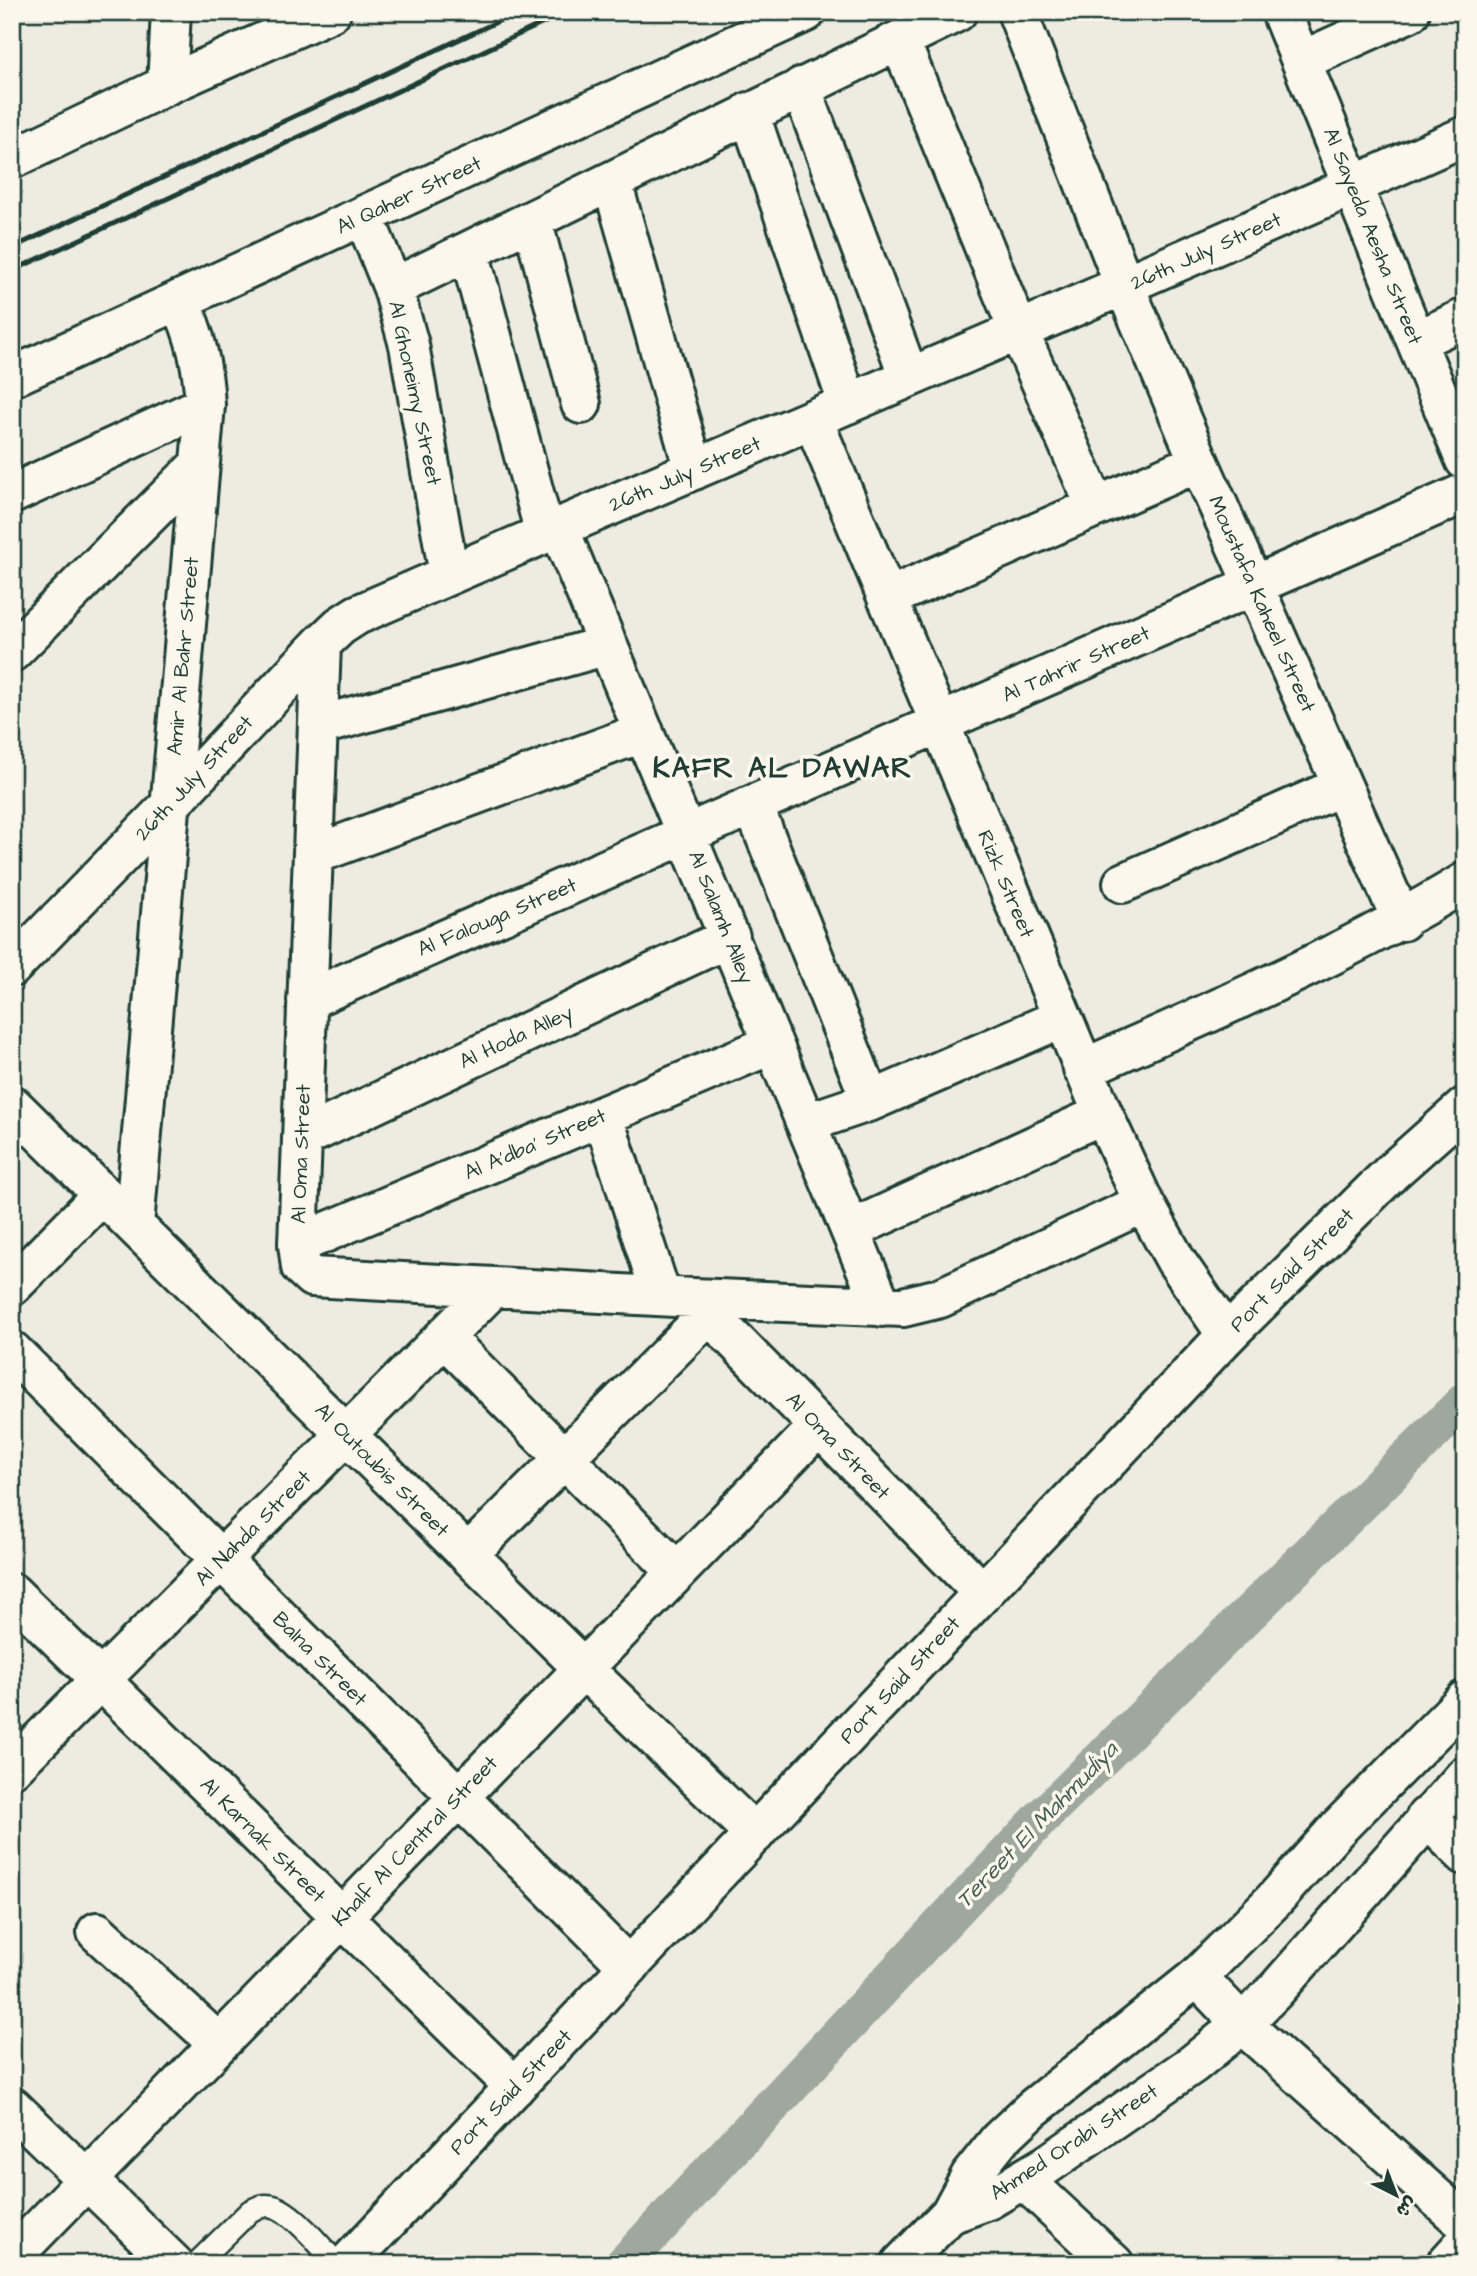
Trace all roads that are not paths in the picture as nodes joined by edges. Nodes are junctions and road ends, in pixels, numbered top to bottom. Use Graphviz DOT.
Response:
graph roads {
  1 [pos="171,12"];
  2 [pos="331,12"];
  3 [pos="806,12"];
  4 [pos="957,12"];
  5 [pos="1017,12"];
  6 [pos="1281,12"];
  7 [pos="1410,12"];
  8 [pos="900,41"];
  9 [pos="1301,61"];
  10 [pos="167,85"];
  11 [pos="801,87"];
  12 [pos="749,113"];
  13 [pos="1465,136"];
  14 [pos="12,159"];
  15 [pos="611,182"];
  16 [pos="1352,186"];
  17 [pos="364,216"];
  18 [pos="532,220"];
  19 [pos="470,251"];
  20 [pos="1125,286"];
  21 [pos="393,288"];
  22 [pos="179,300"];
  23 [pos="1465,318"];
  24 [pos="1019,332"];
  25 [pos="1416,341"];
  26 [pos="12,377"];
  27 [pos="909,377"];
  28 [pos="581,404"];
  29 [pos="848,404"];
  30 [pos="205,405"];
  31 [pos="813,419"];
  32 [pos="1465,460"];
  33 [pos="1199,462"];
  34 [pos="200,464"];
  35 [pos="694,470"];
  36 [pos="1465,493"];
  37 [pos="12,494"];
  38 [pos="1096,507"];
  39 [pos="552,531"];
  40 [pos="449,575"];
  41 [pos="1253,586"];
  42 [pos="887,598"];
  43 [pos="321,644"];
  44 [pos="608,645"];
  45 [pos="12,652"];
  46 [pos="939,724"];
  47 [pos="318,726"];
  48 [pos="644,732"];
  49 [pos="1342,786"];
  50 [pos="753,805"];
  51 [pos="169,806"];
  52 [pos="687,835"];
  53 [pos="313,855"];
  54 [pos="1465,882"];
  55 [pos="1123,883"];
  56 [pos="1402,920"];
  57 [pos="730,937"];
  58 [pos="12,967"];
  59 [pos="307,1000"];
  60 [pos="1062,1018"];
  61 [pos="773,1044"];
  62 [pos="1083,1069"];
  63 [pos="871,1101"];
  64 [pos="12,1105"];
  65 [pos="1465,1107"];
  66 [pos="1103,1114"];
  67 [pos="603,1115"];
  68 [pos="806,1123"];
  69 [pos="302,1138"];
  70 [pos="103,1194"];
  71 [pos="1143,1203"];
  72 [pos="134,1225"];
  73 [pos="850,1230"];
  74 [pos="298,1244"];
  75 [pos="12,1286"];
  76 [pos="494,1287"];
  77 [pos="688,1302"];
  78 [pos="882,1307"];
  79 [pos="1227,1335"];
  80 [pos="444,1337"];
  81 [pos="12,1351"];
  82 [pos="819,1426"];
  83 [pos="346,1434"];
  84 [pos="564,1459"];
  85 [pos="468,1554"];
  86 [pos="221,1560"];
  87 [pos="676,1571"];
  88 [pos="12,1593"];
  89 [pos="983,1593"];
  90 [pos="583,1668"];
  91 [pos="100,1680"];
  92 [pos="1465,1700"];
  93 [pos="12,1768"];
  94 [pos="1465,1776"];
  95 [pos="458,1797"];
  96 [pos="1426,1817"];
  97 [pos="755,1833"];
  98 [pos="1465,1855"];
  99 [pos="341,1917"];
  100 [pos="97,1932"];
  101 [pos="629,1967"];
  102 [pos="1197,1977"];
  103 [pos="1242,2024"];
  104 [pos="218,2043"];
  105 [pos="515,2087"];
  106 [pos="12,2107"];
  107 [pos="86,2178"];
  108 [pos="1024,2180"];
  109 [pos="950,2214"];
  110 [pos="1465,2224"];
  111 [pos="1465,2243"];
  112 [pos="12,2257"];
  113 [pos="174,2264"];
  114 [pos="196,2264"];
  115 [pos="337,2264"];
  116 [pos="347,2264"];
  117 [pos="901,2264"];
  118 [pos="1114,2264"];
  119 [pos="1446,2264"];
  1 -- 10 [label="street"];
  2 -- 10 [label="street"];
  3 -- 17 [label="street, Al Qaher Street"];
  4 -- 8 [label="street"];
  5 -- 20 [label="street, Moustafa Kaheel Street"];
  6 -- 9 [label="street, Al Sayeda Aesha Street"];
  7 -- 9 [label="street"];
  8 -- 11 [label="street"];
  8 -- 24 [label="street"];
  9 -- 16 [label="street, Al Sayeda Aesha Street"];
  10 -- 14 [label="street"];
  11 -- 12 [label="street"];
  11 -- 27 [label="street"];
  12 -- 15 [label="street"];
  12 -- 29 [label="street"];
  13 -- 16 [label="street, 26th July Street"];
  15 -- 18 [label="street"];
  15 -- 35 [label="street"];
  16 -- 20 [label="street, 26th July Street"];
  16 -- 25 [label="street, Al Sayeda Aesha Street"];
  17 -- 21 [label="street, Al Ghoneimy Street"];
  17 -- 22 [label="street, Al Qaher Street"];
  18 -- 19 [label="street"];
  18 -- 28 [label="street"];
  19 -- 21 [label="street"];
  19 -- 39 [label="street, Al Salamh Alley"];
  20 -- 24 [label="street, 26th July Street"];
  20 -- 33 [label="street, Moustafa Kaheel Street"];
  21 -- 40 [label="street, Al Ghoneimy Street"];
  22 -- 26 [label="street, Al Qaher Street"];
  22 -- 30 [label="street, Amir Al Bahr Street"];
  23 -- 25 [label="street"];
  24 -- 27 [label="street, 26th July Street"];
  24 -- 38 [label="street"];
  25 -- 32 [label="street, Al Sayeda Aesha Street"];
  27 -- 29 [label="street, 26th July Street"];
  29 -- 31 [label="street, 26th July Street"];
  30 -- 34 [label="street, Amir Al Bahr Street"];
  30 -- 37 [label="street"];
  31 -- 35 [label="street, 26th July Street"];
  31 -- 42 [label="street, Rizk Street"];
  33 -- 38 [label="street"];
  33 -- 41 [label="street, Moustafa Kaheel Street"];
  34 -- 45 [label="street"];
  34 -- 51 [label="street, Amir Al Bahr Street"];
  35 -- 39 [label="street, 26th July Street"];
  36 -- 41 [label="street, Al Tahrir Street"];
  38 -- 42 [label="street"];
  39 -- 40 [label="street, 26th July Street"];
  39 -- 44 [label="street, Al Salamh Alley"];
  40 -- 43 [label="street, 26th July Street"];
  41 -- 46 [label="street, Al Tahrir Street"];
  41 -- 49 [label="street, Moustafa Kaheel Street"];
  42 -- 46 [label="street, Rizk Street"];
  43 -- 47 [label="street, Al Oma Street"];
  43 -- 51 [label="street, 26th July Street"];
  44 -- 47 [label="street"];
  44 -- 48 [label="street, Al Salamh Alley"];
  46 -- 50 [label="street, Al Tahrir Street"];
  46 -- 60 [label="street, Rizk Street"];
  47 -- 53 [label="street, Al Oma Street"];
  48 -- 52 [label="street, Al Salamh Alley"];
  48 -- 53 [label="street"];
  49 -- 55 [label="street"];
  49 -- 56 [label="street, Moustafa Kaheel Street"];
  50 -- 52 [label="street, Al Tahrir Street"];
  50 -- 63 [label="street"];
  51 -- 58 [label="street, 26th July Street"];
  51 -- 72 [label="street, Amir Al Bahr Street"];
  52 -- 57 [label="street, Al Salamh Alley"];
  52 -- 59 [label="street, Al Falouga Street"];
  53 -- 59 [label="street, Al Oma Street"];
  54 -- 56 [label="street"];
  56 -- 62 [label="street"];
  57 -- 61 [label="street, Al Salamh Alley"];
  57 -- 69 [label="street, Al Hoda Alley"];
  59 -- 69 [label="street, Al Oma Street"];
  60 -- 62 [label="street, Rizk Street"];
  60 -- 63 [label="street"];
  61 -- 67 [label="street, Al A'dba' Street"];
  61 -- 68 [label="street, Al Salamh Alley"];
  62 -- 66 [label="street, Rizk Street"];
  63 -- 68 [label="street"];
  64 -- 70 [label="street, Al Outoubis Street"];
  65 -- 79 [label="street, Port Said Street"];
  66 -- 71 [label="street, Rizk Street"];
  66 -- 73 [label="street"];
  67 -- 74 [label="street, Al A'dba' Street"];
  67 -- 77 [label="street"];
  68 -- 73 [label="street, Al Salamh Alley"];
  69 -- 74 [label="street, Al Oma Street"];
  70 -- 72 [label="street, Al Outoubis Street"];
  70 -- 75 [label="street"];
  71 -- 78 [label="street, Al Oma Street"];
  71 -- 79 [label="street, Rizk Street"];
  72 -- 83 [label="street, Al Outoubis Street"];
  73 -- 78 [label="street, Al Salamh Alley"];
  74 -- 76 [label="street, Al Oma Street"];
  76 -- 77 [label="street, Al Oma Street"];
  76 -- 80 [label="street, Al Nahda Street"];
  77 -- 78 [label="street, Al Oma Street"];
  77 -- 82 [label="street, Al Oma Street"];
  77 -- 84 [label="street"];
  79 -- 89 [label="street, Port Said Street"];
  80 -- 83 [label="street, Al Nahda Street"];
  80 -- 84 [label="street"];
  81 -- 86 [label="street, Balna Street"];
  82 -- 87 [label="street, Khalf Al Central Street"];
  82 -- 89 [label="street, Al Oma Street"];
  83 -- 85 [label="street, Al Outoubis Street"];
  83 -- 86 [label="street, Al Nahda Street"];
  84 -- 85 [label="street"];
  84 -- 87 [label="street"];
  85 -- 90 [label="street, Al Outoubis Street"];
  86 -- 91 [label="street, Al Nahda Street"];
  86 -- 95 [label="street, Balna Street"];
  87 -- 90 [label="street, Khalf Al Central Street"];
  88 -- 91 [label="street, Al Karnak Street"];
  89 -- 97 [label="street, Port Said Street"];
  90 -- 95 [label="street, Khalf Al Central Street"];
  90 -- 97 [label="street, Al Outoubis Street"];
  91 -- 93 [label="street, Al Nahda Street"];
  91 -- 99 [label="street, Al Karnak Street"];
  92 -- 102 [label="street, Ahmed Orabi Street"];
  94 -- 96 [label="street, Ahmed Orabi Street"];
  95 -- 99 [label="street, Khalf Al Central Street"];
  95 -- 101 [label="street, Balna Street"];
  96 -- 98 [label="street"];
  96 -- 103 [label="street, Ahmed Orabi Street"];
  97 -- 101 [label="street, Port Said Street"];
  99 -- 104 [label="street, Khalf Al Central Street"];
  99 -- 105 [label="street, Al Karnak Street"];
  100 -- 104 [label="street"];
  101 -- 105 [label="street, Port Said Street"];
  102 -- 103 [label="street"];
  102 -- 109 [label="street, Ahmed Orabi Street"];
  103 -- 108 [label="street, Ahmed Orabi Street"];
  103 -- 110 [label="street"];
  104 -- 107 [label="street, Khalf Al Central Street"];
  105 -- 116 [label="street, Port Said Street"];
  106 -- 107 [label="street"];
  107 -- 112 [label="street, Khalf Al Central Street"];
  107 -- 113 [label="street"];
  108 -- 109 [label="street, Ahmed Orabi Street"];
  108 -- 118 [label="street"];
  109 -- 117 [label="street"];
  111 -- 119 [label="street"];
  114 -- 115 [label="lane"];
}
